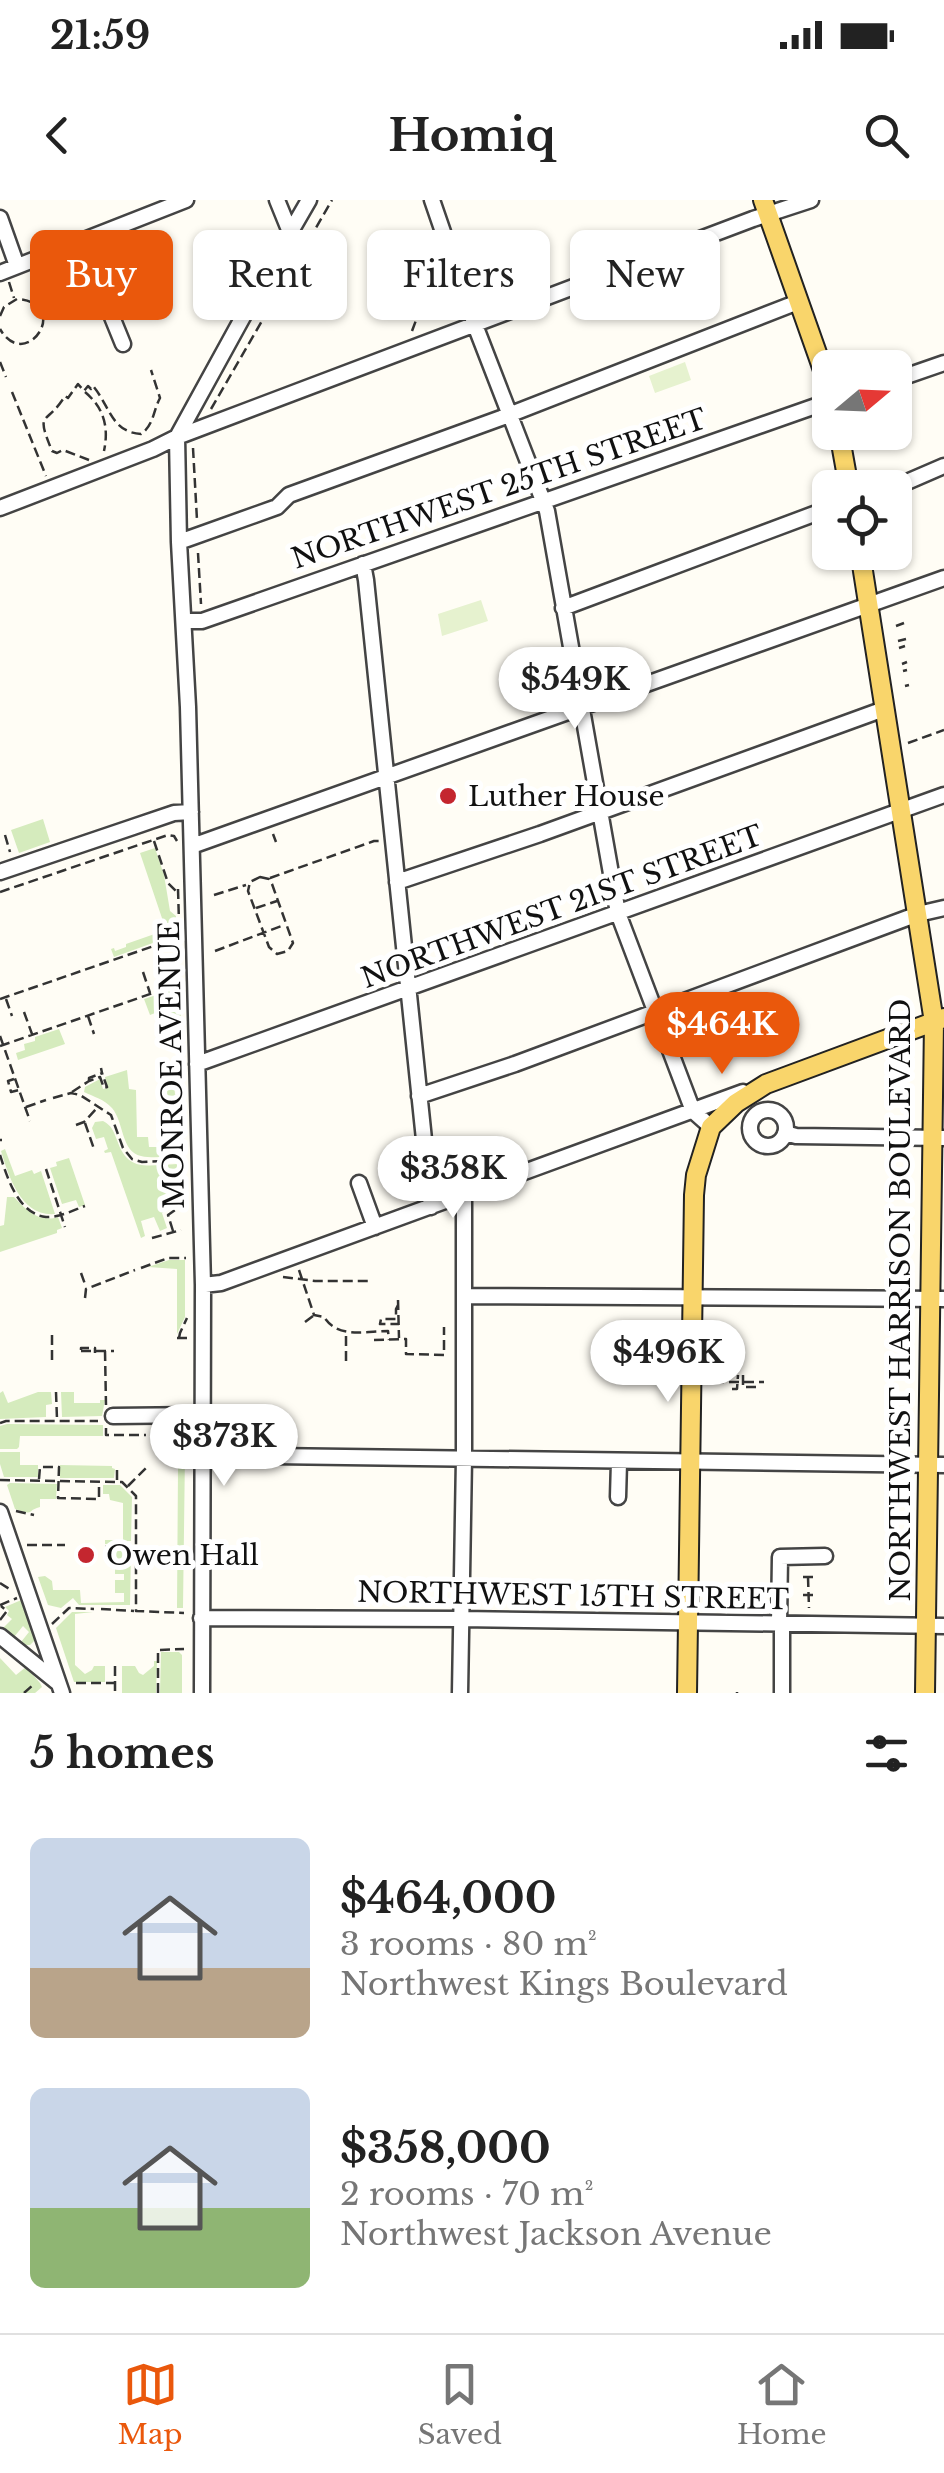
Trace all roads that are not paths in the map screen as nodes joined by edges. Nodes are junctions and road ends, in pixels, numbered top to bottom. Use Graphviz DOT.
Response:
graph roads {
  1 [pos="186,200"];
  2 [pos="277,200"];
  3 [pos="309,200"];
  4 [pos="432,200"];
  5 [pos="811,200"];
  6 [pos="766,207"];
  7 [pos="0,218"];
  8 [pos="109,230"];
  9 [pos="289,230"];
  10 [pos="291,230"];
  11 [pos="30,261"];
  12 [pos="17,266"];
  13 [pos="0,273"];
  14 [pos="798,302"];
  15 [pos="113,320"];
  16 [pos="241,320"];
  17 [pos="476,325"];
  18 [pos="123,344"];
  19 [pos="815,350"];
  20 [pos="944,362"];
  21 [pos="912,374"];
  22 [pos="812,407"];
  23 [pos="510,414"];
  24 [pos="177,437"];
  25 [pos="944,466"];
  26 [pos="912,480"];
  27 [pos="544,500"];
  28 [pos="0,508"];
  29 [pos="812,515"];
  30 [pos="180,542"];
  31 [pos="362,564"];
  32 [pos="863,570"];
  33 [pos="944,578"];
  34 [pos="868,605"];
  35 [pos="563,608"];
  36 [pos="185,621"];
  37 [pos="581,707"];
  38 [pos="884,708"];
  39 [pos="387,776"];
  40 [pos="944,795"];
  41 [pos="902,810"];
  42 [pos="190,812"];
  43 [pos="600,812"];
  44 [pos="185,846"];
  45 [pos="0,872"];
  46 [pos="396,882"];
  47 [pos="944,908"];
  48 [pos="618,913"];
  49 [pos="918,914"];
  50 [pos="408,989"];
  51 [pos="656,1012"];
  52 [pos="939,1020"];
  53 [pos="190,1066"];
  54 [pos="766,1084"];
  55 [pos="419,1096"];
  56 [pos="693,1111"];
  57 [pos="711,1128"];
  58 [pos="785,1133"];
  59 [pos="938,1138"];
  60 [pos="358,1183"];
  61 [pos="464,1193"];
  62 [pos="431,1206"];
  63 [pos="375,1227"];
  64 [pos="203,1285"];
  65 [pos="464,1296"];
  66 [pos="694,1297"];
  67 [pos="938,1299"];
  68 [pos="202,1415"];
  69 [pos="114,1416"];
  70 [pos="190,1453"];
  71 [pos="464,1458"];
  72 [pos="690,1460"];
  73 [pos="619,1462"];
  74 [pos="936,1464"];
  75 [pos="618,1496"];
  76 [pos="6,1511"];
  77 [pos="825,1556"];
  78 [pos="201,1618"];
  79 [pos="461,1618"];
  80 [pos="688,1621"];
  81 [pos="781,1623"];
  82 [pos="935,1626"];
  83 [pos="0,1636"];
  84 [pos="64,1687"];
  85 [pos="202,1693"];
  86 [pos="460,1693"];
  87 [pos="687,1693"];
  88 [pos="782,1693"];
  89 [pos="926,1693"];
  1 -- 8 [label="street"];
  2 -- 9 [label="street"];
  3 -- 10 [label="street"];
  4 -- 17 [label="street"];
  5 -- 6 [label="street"];
  6 -- 14 [label="main road"];
  6 -- 17 [label="street"];
  7 -- 12 [label="street"];
  11 -- 12 [label="street"];
  12 -- 13 [label="street"];
  14 -- 19 [label="main road"];
  14 -- 23 [label="street"];
  15 -- 18 [label="street"];
  16 -- 24 [label="street"];
  17 -- 23 [label="street"];
  17 -- 24 [label="street"];
  20 -- 21 [label="street"];
  22 -- 27 [label="street, NORTHWEST 25TH STREET"];
  23 -- 27 [label="street"];
  23 -- 30 [label="street"];
  24 -- 28 [label="street"];
  24 -- 30 [label="street, MONROE AVENUE"];
  25 -- 26 [label="street"];
  27 -- 31 [label="street, NORTHWEST 25TH STREET"];
  27 -- 35 [label="street"];
  29 -- 35 [label="street"];
  30 -- 36 [label="street, MONROE AVENUE"];
  31 -- 36 [label="street, NORTHWEST 25TH STREET"];
  31 -- 39 [label="street"];
  32 -- 34 [label="main road, NORTHWEST HARRISON BOULEVARD"];
  33 -- 34 [label="street"];
  34 -- 37 [label="street"];
  34 -- 38 [label="main road, NORTHWEST HARRISON BOULEVARD"];
  35 -- 37 [label="street"];
  36 -- 42 [label="street, MONROE AVENUE"];
  37 -- 39 [label="street"];
  37 -- 43 [label="street"];
  38 -- 41 [label="main road, NORTHWEST HARRISON BOULEVARD"];
  38 -- 43 [label="street"];
  39 -- 44 [label="street"];
  39 -- 46 [label="street"];
  40 -- 41 [label="street, NORTHWEST 21ST STREET"];
  41 -- 48 [label="street, NORTHWEST 21ST STREET"];
  41 -- 49 [label="main road, NORTHWEST HARRISON BOULEVARD"];
  42 -- 44 [label="street, MONROE AVENUE"];
  42 -- 45 [label="street"];
  43 -- 46 [label="street"];
  43 -- 48 [label="street"];
  44 -- 53 [label="street, MONROE AVENUE"];
  46 -- 50 [label="street"];
  47 -- 49 [label="street"];
  48 -- 50 [label="street, NORTHWEST 21ST STREET"];
  48 -- 51 [label="street"];
  49 -- 51 [label="street"];
  49 -- 52 [label="main road, NORTHWEST HARRISON BOULEVARD"];
  50 -- 53 [label="street, NORTHWEST 21ST STREET"];
  50 -- 55 [label="street"];
  51 -- 55 [label="street"];
  51 -- 56 [label="street"];
  52 -- 54 [label="main road"];
  52 -- 59 [label="main road, NORTHWEST HARRISON BOULEVARD"];
  53 -- 64 [label="street, MONROE AVENUE"];
  54 -- 56 [label="street"];
  54 -- 57 [label="main road"];
  55 -- 62 [label="street"];
  56 -- 57 [label="street"];
  56 -- 61 [label="street"];
  57 -- 66 [label="main road"];
  58 -- 59 [label="street"];
  59 -- 67 [label="main road, NORTHWEST HARRISON BOULEVARD"];
  60 -- 63 [label="street"];
  61 -- 62 [label="street"];
  61 -- 65 [label="street"];
  62 -- 63 [label="street"];
  63 -- 64 [label="street"];
  64 -- 68 [label="street, MONROE AVENUE"];
  65 -- 66 [label="street"];
  65 -- 71 [label="street"];
  66 -- 67 [label="street"];
  66 -- 72 [label="main road"];
  67 -- 74 [label="main road, NORTHWEST HARRISON BOULEVARD"];
  68 -- 69 [label="street"];
  68 -- 70 [label="street, MONROE AVENUE"];
  70 -- 71 [label="street"];
  70 -- 78 [label="street, MONROE AVENUE"];
  71 -- 73 [label="street"];
  71 -- 79 [label="street"];
  72 -- 73 [label="street"];
  72 -- 74 [label="street"];
  72 -- 80 [label="main road"];
  73 -- 75 [label="street"];
  74 -- 82 [label="main road, NORTHWEST HARRISON BOULEVARD"];
  76 -- 84 [label="street"];
  77 -- 81 [label="street"];
  78 -- 79 [label="street, NORTHWEST 15TH STREET"];
  78 -- 85 [label="street, MONROE AVENUE"];
  79 -- 80 [label="street, NORTHWEST 15TH STREET"];
  79 -- 86 [label="street"];
  80 -- 81 [label="street, NORTHWEST 15TH STREET"];
  80 -- 87 [label="main road"];
  81 -- 82 [label="street, NORTHWEST 15TH STREET"];
  81 -- 88 [label="street"];
  82 -- 89 [label="main road, NORTHWEST HARRISON BOULEVARD"];
  83 -- 84 [label="street"];
}
